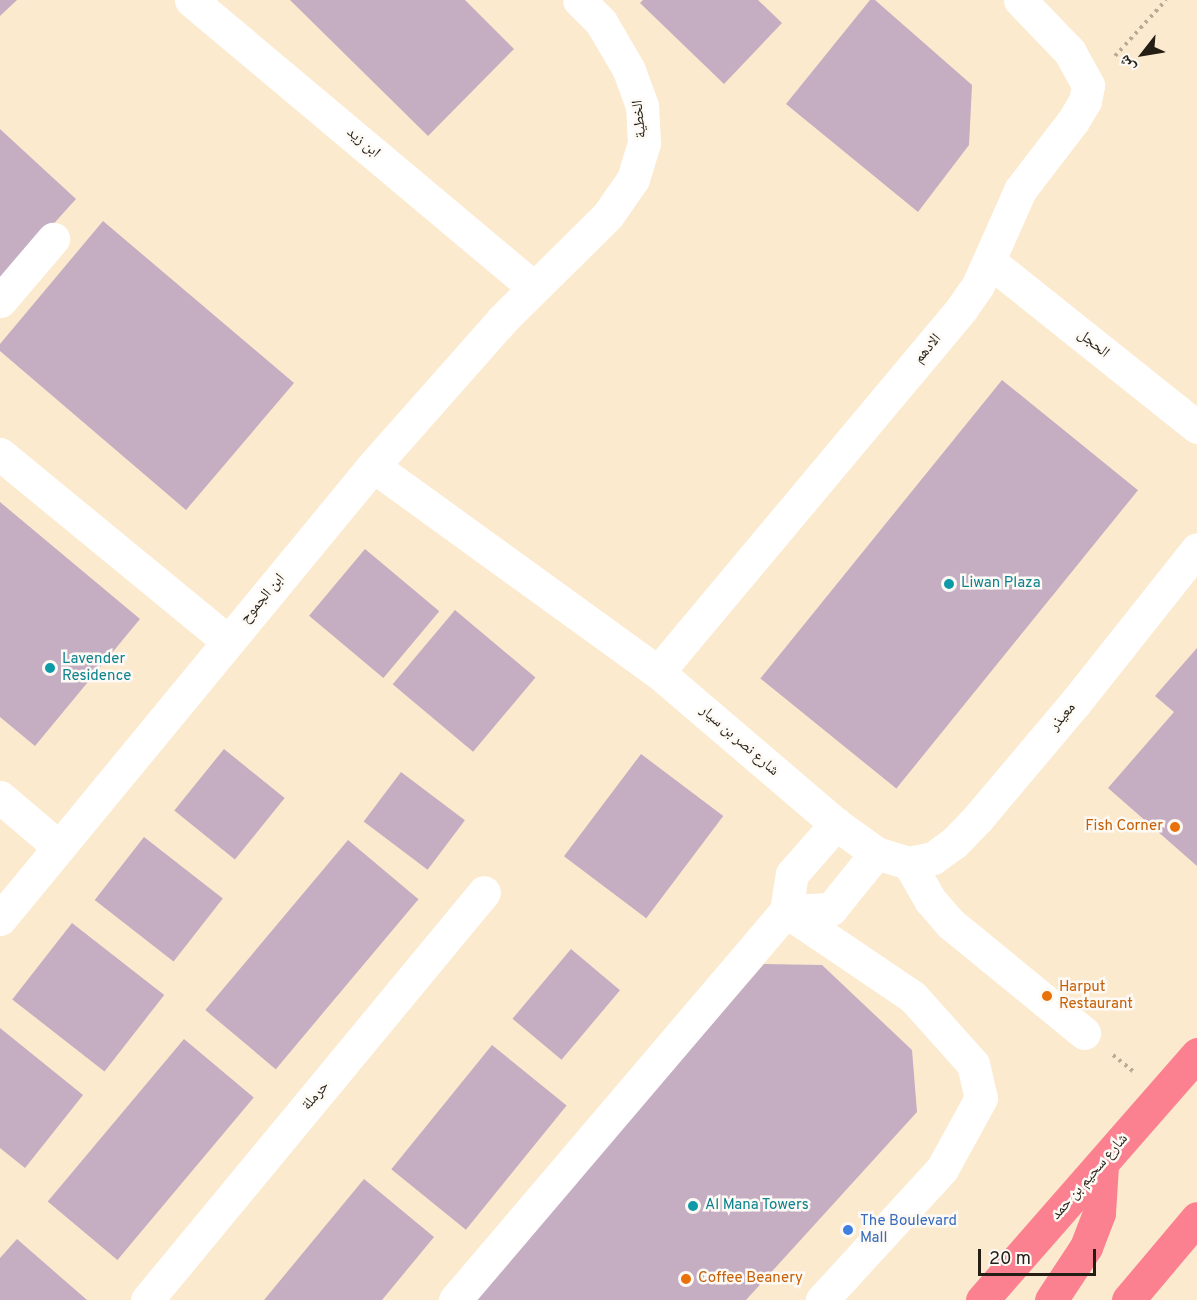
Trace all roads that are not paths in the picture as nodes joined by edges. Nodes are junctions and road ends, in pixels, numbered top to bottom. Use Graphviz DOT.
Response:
graph roads {
  1 [pos="191,0"];
  2 [pos="579,0"];
  3 [pos="1020,0"];
  4 [pos="53,239"];
  5 [pos="989,261"];
  6 [pos="534,288"];
  7 [pos="0,301"];
  8 [pos="1197,427"];
  9 [pos="0,454"];
  10 [pos="373,466"];
  11 [pos="1197,549"];
  12 [pos="228,641"];
  13 [pos="658,672"];
  14 [pos="0,797"];
  15 [pos="836,824"];
  16 [pos="59,847"];
  17 [pos="876,853"];
  18 [pos="909,863"];
  19 [pos="484,892"];
  20 [pos="786,911"];
  21 [pos="0,919"];
  22 [pos="1084,1033"];
  23 [pos="1197,1054"];
  24 [pos="1102,1165"];
  25 [pos="1197,1218"];
  26 [pos="147,1300"];
  27 [pos="455,1300"];
  28 [pos="822,1300"];
  29 [pos="982,1300"];
  30 [pos="1051,1300"];
  31 [pos="1128,1300"];
  1 -- 6 [label="street, ابن زيد"];
  2 -- 6 [label="street, الخطية"];
  3 -- 5 [label="street, الادهم"];
  4 -- 7 [label="street"];
  5 -- 8 [label="street, الحجل"];
  5 -- 13 [label="street, الادهم"];
  6 -- 10 [label="street, ابن الجموح"];
  9 -- 12 [label="street"];
  10 -- 12 [label="street, ابن الجموح"];
  10 -- 13 [label="street, شارع نصر بن سيار"];
  11 -- 18 [label="street, معيذر"];
  12 -- 16 [label="street, ابن الجموح"];
  13 -- 15 [label="street, شارع نصر بن سيار"];
  14 -- 16 [label="street"];
  15 -- 17 [label="street, شارع نصر بن سيار"];
  15 -- 20 [label="street"];
  16 -- 21 [label="street, ابن الجموح"];
  17 -- 18 [label="street, شارع نصر بن سيار"];
  17 -- 20 [label="street"];
  18 -- 22 [label="street"];
  19 -- 26 [label="street, حرملة"];
  20 -- 27 [label="street"];
  20 -- 28 [label="street"];
  23 -- 24 [label="highway, شارع سحيم بن حمد"];
  24 -- 29 [label="highway, شارع سحيم بن حمد"];
  24 -- 30 [label="highway"];
  25 -- 31 [label="highway"];
}
